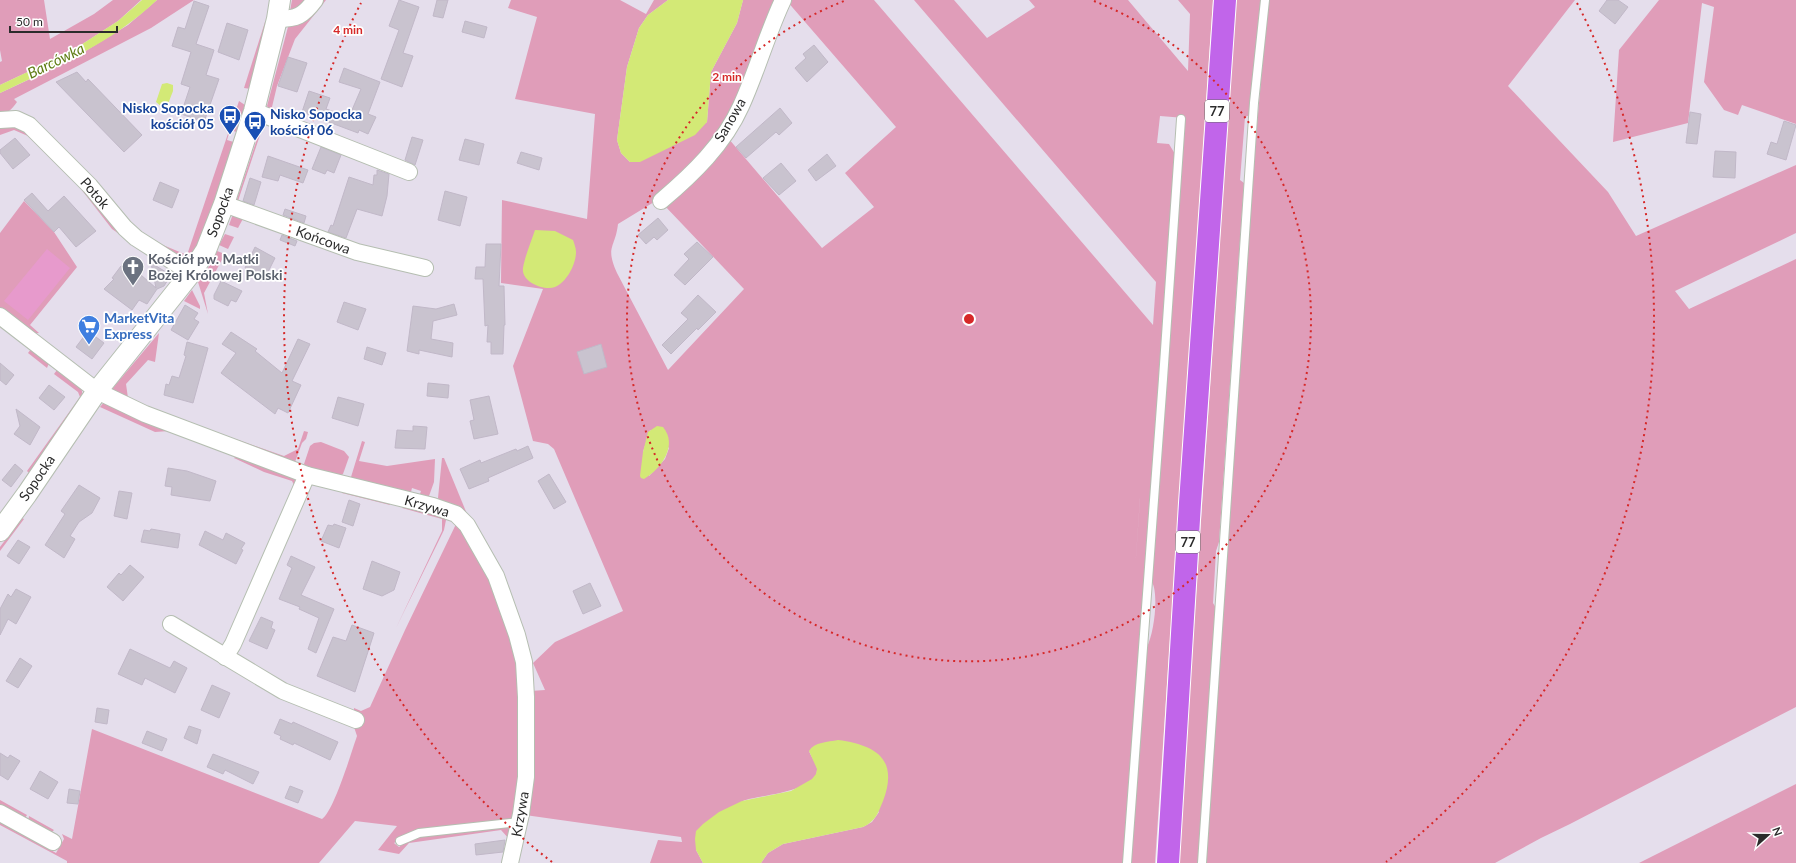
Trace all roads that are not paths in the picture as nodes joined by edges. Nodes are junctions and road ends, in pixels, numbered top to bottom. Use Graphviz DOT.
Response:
graph roads {
  1 [pos="280,0"];
  2 [pos="315,0"];
  3 [pos="783,0"];
  4 [pos="1225,0"];
  5 [pos="1265,0"];
  6 [pos="277,19"];
  7 [pos="254,111"];
  8 [pos="1181,119"];
  9 [pos="0,120"];
  10 [pos="409,172"];
  11 [pos="661,201"];
  12 [pos="224,204"];
  13 [pos="424,268"];
  14 [pos="191,274"];
  15 [pos="0,316"];
  16 [pos="97,391"];
  17 [pos="306,475"];
  18 [pos="2,526"];
  19 [pos="171,624"];
  20 [pos="225,657"];
  21 [pos="356,720"];
  22 [pos="0,813"];
  23 [pos="520,822"];
  24 [pos="400,841"];
  25 [pos="53,842"];
  26 [pos="510,863"];
  27 [pos="1128,863"];
  28 [pos="1168,863"];
  29 [pos="1202,863"];
  1 -- 6 [label="street, Sopocka"];
  2 -- 6 [label="street"];
  3 -- 11 [label="street, Sanowa"];
  4 -- 28 [label="main road, 77"];
  5 -- 29 [label="lane"];
  6 -- 7 [label="street, Sopocka"];
  7 -- 10 [label="street"];
  7 -- 12 [label="street, Sopocka"];
  8 -- 27 [label="lane"];
  9 -- 14 [label="street, Potok"];
  12 -- 13 [label="street, Końcowa"];
  12 -- 14 [label="street, Sopocka"];
  14 -- 16 [label="street, Sopocka"];
  15 -- 16 [label="street, Krzywa"];
  16 -- 17 [label="street, Krzywa"];
  16 -- 18 [label="street, Sopocka"];
  17 -- 20 [label="street"];
  17 -- 23 [label="street, Krzywa"];
  19 -- 20 [label="street"];
  20 -- 21 [label="street"];
  22 -- 25 [label="street"];
  23 -- 24 [label="lane"];
  23 -- 26 [label="street, Krzywa"];
}
